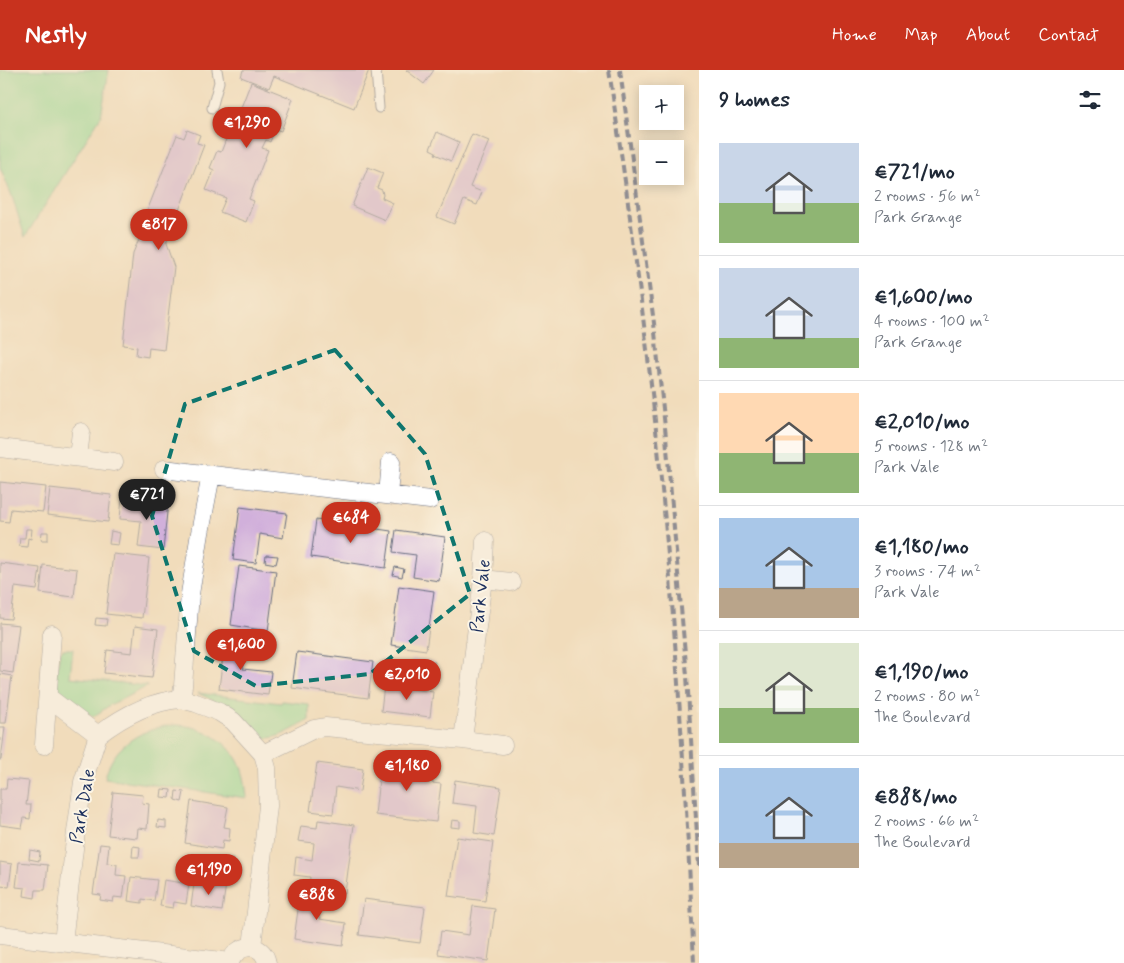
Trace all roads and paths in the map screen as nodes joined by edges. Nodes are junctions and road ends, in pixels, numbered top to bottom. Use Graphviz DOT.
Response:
graph roads {
  1 [pos="217,70"];
  2 [pos="376,70"];
  3 [pos="212,108"];
  4 [pos="379,108"];
  5 [pos="81,432"];
  6 [pos="0,448"];
  7 [pos="78,457"];
  8 [pos="114,462"];
  9 [pos="391,462"];
  10 [pos="164,469"];
  11 [pos="211,475"];
  12 [pos="388,495"];
  13 [pos="430,500"];
  14 [pos="485,541"];
  15 [pos="483,579"];
  16 [pos="511,582"];
  17 [pos="52,634"];
  18 [pos="48,697"];
  19 [pos="181,699"];
  20 [pos="98,736"];
  21 [pos="464,740"];
  22 [pos="44,745"];
  23 [pos="502,745"];
  24 [pos="263,754"];
  25 [pos="0,935"];
  26 [pos="63,942"];
  27 [pos="252,948"];
  28 [pos="230,963"];
  29 [pos="266,963"];
  1 -- 3 [label="lane"];
  2 -- 4 [label="lane"];
  5 -- 7 [label="street"];
  6 -- 7 [label="street"];
  7 -- 8 [label="street"];
  9 -- 12 [label="street"];
  10 -- 11 [label="street"];
  11 -- 12 [label="street"];
  11 -- 19 [label="street"];
  12 -- 13 [label="street"];
  14 -- 15 [label="street, Park Vale"];
  15 -- 16 [label="street"];
  15 -- 21 [label="street, Park Vale"];
  17 -- 18 [label="street"];
  18 -- 20 [label="street"];
  18 -- 22 [label="street"];
  19 -- 20 [label="street"];
  19 -- 24 [label="street"];
  20 -- 26 [label="street, Park Dale"];
  21 -- 23 [label="street"];
  21 -- 24 [label="street"];
  24 -- 27 [label="street"];
  25 -- 26 [label="street"];
  26 -- 28 [label="street"];
  27 -- 28 [label="street"];
  27 -- 29 [label="street"];
}
